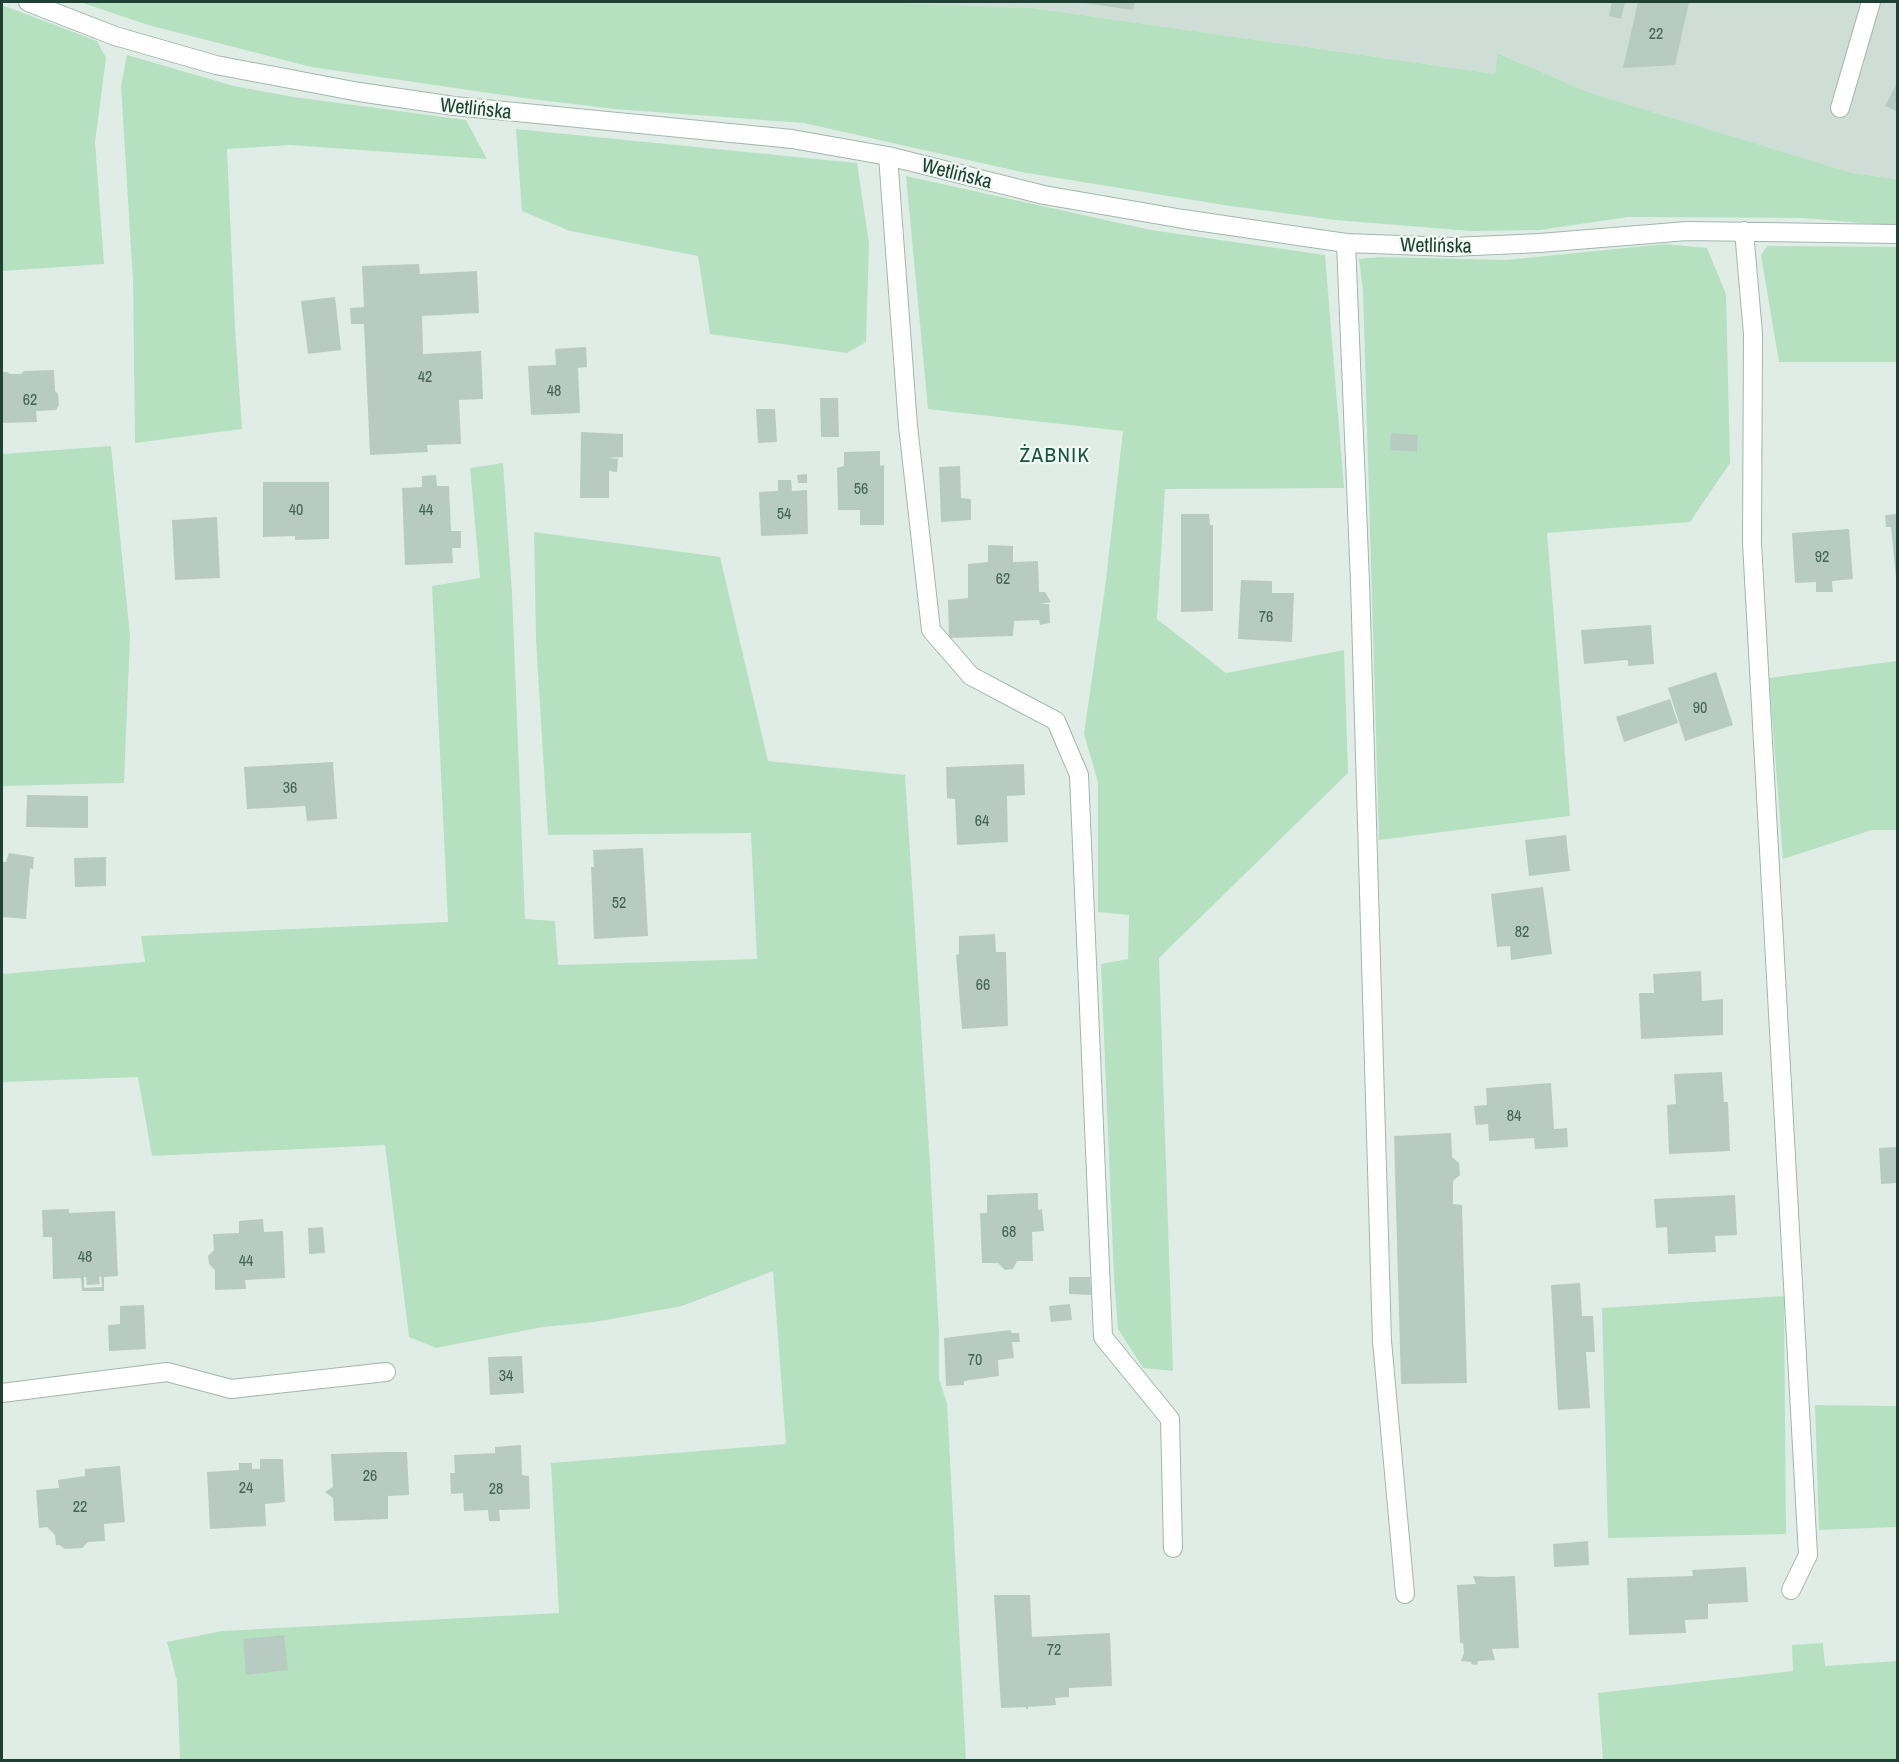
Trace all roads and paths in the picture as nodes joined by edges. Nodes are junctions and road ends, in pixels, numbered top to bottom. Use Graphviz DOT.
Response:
graph roads {
  1 [pos="28,2"];
  2 [pos="1871,2"];
  3 [pos="1840,108"];
  4 [pos="888,156"];
  5 [pos="1744,231"];
  6 [pos="1898,234"];
  7 [pos="1346,243"];
  8 [pos="386,1372"];
  9 [pos="2,1393"];
  10 [pos="1173,1548"];
  11 [pos="1791,1590"];
  12 [pos="1405,1594"];
  1 -- 4 [label="street, Wetlińska"];
  2 -- 3 [label="street"];
  4 -- 7 [label="street, Wetlińska"];
  4 -- 10 [label="street"];
  5 -- 6 [label="street, Wetlińska"];
  5 -- 7 [label="street, Wetlińska"];
  5 -- 11 [label="street"];
  7 -- 12 [label="street"];
  8 -- 9 [label="street"];
}
